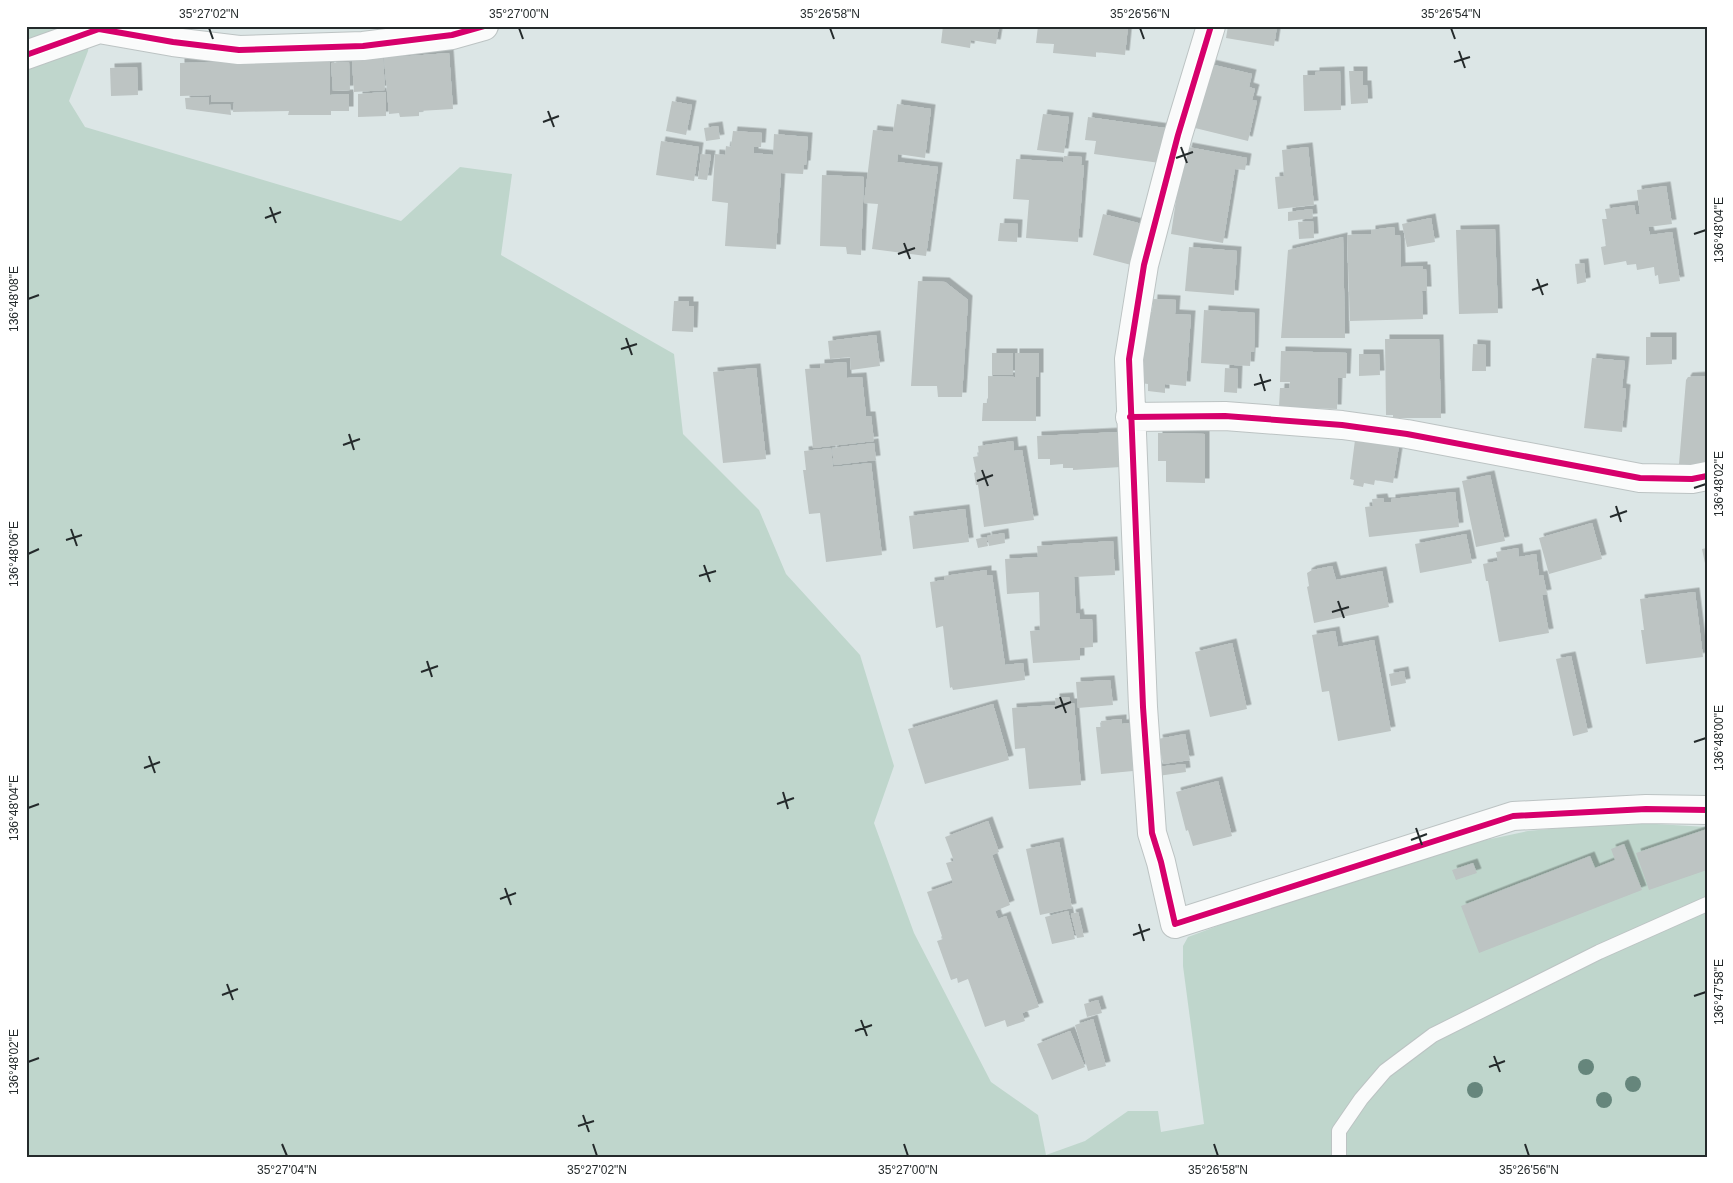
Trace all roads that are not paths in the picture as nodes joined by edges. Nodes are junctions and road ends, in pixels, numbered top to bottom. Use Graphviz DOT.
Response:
graph roads {
  1 [pos="484,26"];
  2 [pos="1211,26"];
  3 [pos="26,55"];
  4 [pos="1130,417"];
  5 [pos="1707,476"];
  6 [pos="1707,810"];
  7 [pos="1707,904"];
  8 [pos="1339,1157"];
  1 -- 3 [label="street"];
  2 -- 4 [label="street"];
  4 -- 5 [label="street"];
  4 -- 6 [label="street"];
  7 -- 8 [label="lane"];
}
